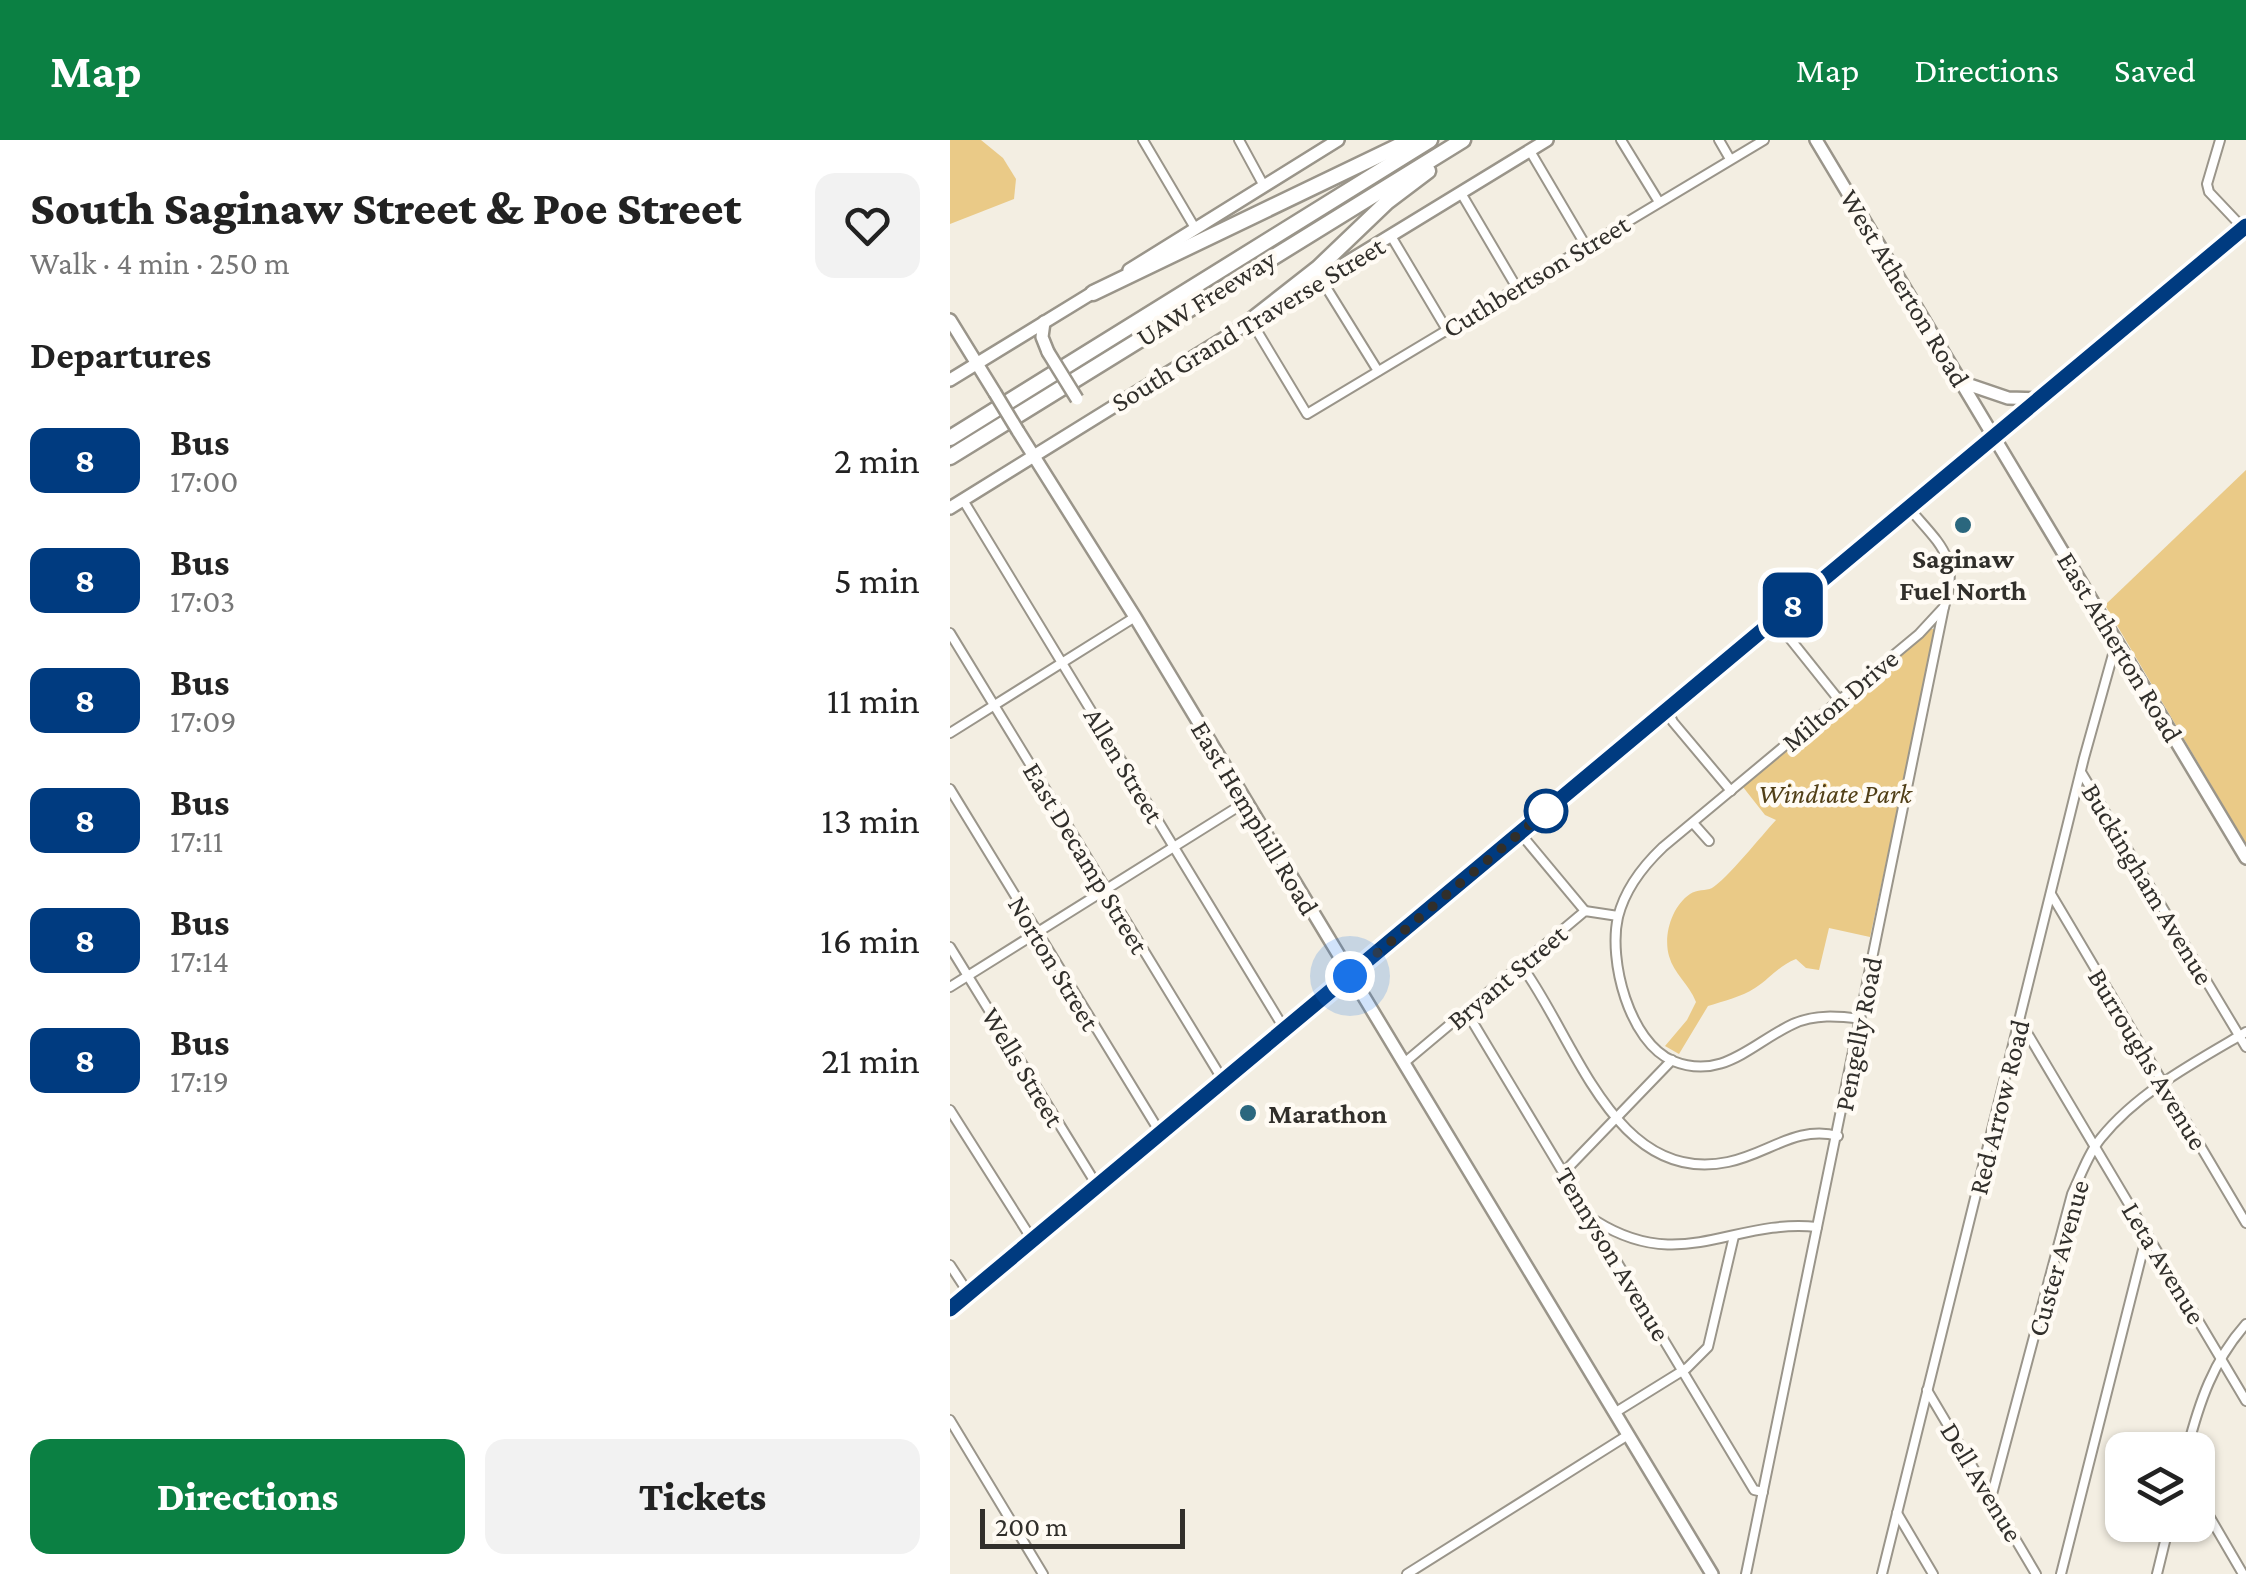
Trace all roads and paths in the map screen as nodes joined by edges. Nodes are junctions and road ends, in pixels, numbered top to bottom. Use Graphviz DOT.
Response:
graph roads {
  1 [pos="1143,140"];
  2 [pos="1239,140"];
  3 [pos="1412,140"];
  4 [pos="1430,140"];
  5 [pos="1463,140"];
  6 [pos="1475,140"];
  7 [pos="1547,140"];
  8 [pos="1621,140"];
  9 [pos="1719,140"];
  10 [pos="1764,140"];
  11 [pos="1816,140"];
  12 [pos="2220,140"];
  13 [pos="1335,141"];
  14 [pos="1530,151"];
  15 [pos="1730,159"];
  16 [pos="1264,186"];
  17 [pos="1461,194"];
  18 [pos="1659,202"];
  19 [pos="1196,228"];
  20 [pos="2245,229"];
  21 [pos="1392,236"];
  22 [pos="1586,246"];
  23 [pos="1321,279"];
  24 [pos="1517,288"];
  25 [pos="1093,293"];
  26 [pos="950,320"];
  27 [pos="1252,320"];
  28 [pos="1044,322"];
  29 [pos="1447,330"];
  30 [pos="977,364"];
  31 [pos="1378,371"];
  32 [pos="950,380"];
  33 [pos="1962,382"];
  34 [pos="2039,399"];
  35 [pos="1098,416"];
  36 [pos="1994,436"];
  37 [pos="950,438"];
  38 [pos="1034,456"];
  39 [pos="950,457"];
  40 [pos="964,500"];
  41 [pos="950,508"];
  42 [pos="1909,508"];
  43 [pos="1944,607"];
  44 [pos="1135,617"];
  45 [pos="1774,620"];
  46 [pos="950,633"];
  47 [pos="2116,640"];
  48 [pos="1062,663"];
  49 [pos="1840,700"];
  50 [pos="994,706"];
  51 [pos="1667,710"];
  52 [pos="950,733"];
  53 [pos="2081,772"];
  54 [pos="950,789"];
  55 [pos="1732,791"];
  56 [pos="1244,803"];
  57 [pos="1693,823"];
  58 [pos="1520,834"];
  59 [pos="1710,841"];
  60 [pos="1174,847"];
  61 [pos="2246,858"];
  62 [pos="1105,890"];
  63 [pos="2050,894"];
  64 [pos="1585,911"];
  65 [pos="1618,916"];
  66 [pos="1036,933"];
  67 [pos="950,947"];
  68 [pos="1521,965"];
  69 [pos="967,976"];
  70 [pos="1350,976"];
  71 [pos="950,987"];
  72 [pos="1466,1010"];
  73 [pos="1861,1019"];
  74 [pos="2020,1020"];
  75 [pos="1285,1030"];
  76 [pos="2243,1034"];
  77 [pos="2246,1047"];
  78 [pos="1672,1060"];
  79 [pos="1403,1064"];
  80 [pos="1224,1082"];
  81 [pos="2162,1083"];
  82 [pos="950,1110"];
  83 [pos="1614,1116"];
  84 [pos="1161,1134"];
  85 [pos="1838,1136"];
  86 [pos="2096,1146"];
  87 [pos="1564,1172"];
  88 [pos="1098,1187"];
  89 [pos="1592,1219"];
  90 [pos="2246,1223"];
  91 [pos="1817,1227"];
  92 [pos="2147,1234"];
  93 [pos="1734,1236"];
  94 [pos="1033,1241"];
  95 [pos="950,1265"];
  96 [pos="968,1294"];
  97 [pos="950,1309"];
  98 [pos="2246,1324"];
  99 [pos="2220,1358"];
  100 [pos="1682,1370"];
  101 [pos="1927,1390"];
  102 [pos="2246,1402"];
  103 [pos="1616,1412"];
  104 [pos="950,1420"];
  105 [pos="2192,1432"];
  106 [pos="1628,1435"];
  107 [pos="1763,1492"];
  108 [pos="1992,1498"];
  109 [pos="1897,1513"];
  110 [pos="2215,1525"];
  111 [pos="2165,1542"];
  112 [pos="1043,1574"];
  113 [pos="1406,1574"];
  114 [pos="1712,1574"];
  115 [pos="1746,1574"];
  116 [pos="1882,1574"];
  117 [pos="1933,1574"];
  118 [pos="2036,1574"];
  119 [pos="2061,1574"];
  120 [pos="2157,1574"];
  121 [pos="2244,1574"];
  1 -- 19 [label="street"];
  2 -- 16 [label="street"];
  3 -- 25 [label="highway"];
  4 -- 37 [label="highway, UAW Freeway"];
  5 -- 39 [label="highway, UAW Freeway"];
  6 -- 27 [label="highway"];
  7 -- 14 [label="main road, South Grand Traverse Street"];
  8 -- 18 [label="street"];
  9 -- 15 [label="street"];
  10 -- 15 [label="street, Cuthbertson Street"];
  11 -- 33 [label="main road, West Atherton Road"];
  12 -- 20 [label="street"];
  13 -- 16 [label="main road"];
  14 -- 17 [label="main road, South Grand Traverse Street"];
  14 -- 22 [label="street"];
  15 -- 18 [label="street, Cuthbertson Street"];
  16 -- 19 [label="main road"];
  17 -- 21 [label="main road, South Grand Traverse Street"];
  17 -- 24 [label="street"];
  18 -- 22 [label="street, Cuthbertson Street"];
  19 -- 25 [label="main road"];
  20 -- 34 [label="main road"];
  21 -- 23 [label="main road, South Grand Traverse Street"];
  21 -- 29 [label="street"];
  22 -- 24 [label="street, Cuthbertson Street"];
  23 -- 27 [label="main road, South Grand Traverse Street"];
  23 -- 31 [label="street"];
  24 -- 29 [label="street, Cuthbertson Street"];
  25 -- 28 [label="main road"];
  26 -- 30 [label="main road, East Hemphill Road"];
  27 -- 31 [label="street, Cuthbertson Street"];
  27 -- 35 [label="main road, South Grand Traverse Street"];
  28 -- 30 [label="main road"];
  28 -- 35 [label="main road, bridge"];
  29 -- 31 [label="street, Cuthbertson Street"];
  30 -- 32 [label="main road"];
  30 -- 38 [label="main road, East Hemphill Road, bridge"];
  33 -- 34 [label="main road"];
  33 -- 36 [label="main road, West Atherton Road"];
  34 -- 36 [label="main road"];
  35 -- 38 [label="main road, South Grand Traverse Street"];
  36 -- 42 [label="main road"];
  36 -- 47 [label="main road, East Atherton Road"];
  38 -- 40 [label="main road, South Grand Traverse Street"];
  38 -- 44 [label="main road, East Hemphill Road"];
  40 -- 41 [label="main road, South Grand Traverse Street"];
  40 -- 48 [label="street, Allen Street"];
  42 -- 43 [label="street, Pengelly Road"];
  42 -- 45 [label="main road"];
  43 -- 49 [label="street, Milton Drive"];
  43 -- 73 [label="street, Pengelly Road"];
  44 -- 48 [label="street"];
  44 -- 56 [label="main road, East Hemphill Road"];
  45 -- 49 [label="street"];
  45 -- 51 [label="main road"];
  46 -- 50 [label="street, East Decamp Street"];
  47 -- 53 [label="street, Red Arrow Road"];
  47 -- 61 [label="main road, East Atherton Road"];
  48 -- 50 [label="street"];
  48 -- 60 [label="street, Allen Street"];
  49 -- 55 [label="street, Milton Drive"];
  50 -- 52 [label="street"];
  50 -- 62 [label="street, East Decamp Street"];
  51 -- 55 [label="street"];
  51 -- 58 [label="main road"];
  53 -- 63 [label="street, Red Arrow Road"];
  53 -- 76 [label="street, Buckingham Avenue"];
  54 -- 66 [label="street, Norton Street"];
  55 -- 57 [label="street, Milton Drive"];
  56 -- 60 [label="street"];
  56 -- 70 [label="main road, East Hemphill Road"];
  57 -- 59 [label="street"];
  57 -- 65 [label="street, Milton Drive"];
  58 -- 64 [label="street"];
  58 -- 70 [label="main road"];
  60 -- 62 [label="street"];
  60 -- 75 [label="street, Allen Street"];
  62 -- 66 [label="street"];
  62 -- 80 [label="street, East Decamp Street"];
  63 -- 74 [label="street, Red Arrow Road"];
  63 -- 81 [label="street, Burroughs Avenue"];
  64 -- 65 [label="street, Bryant Street"];
  64 -- 68 [label="street, Bryant Street"];
  65 -- 78 [label="street, Milton Drive"];
  66 -- 69 [label="street"];
  66 -- 84 [label="street, Norton Street"];
  67 -- 69 [label="street, Wells Street"];
  68 -- 72 [label="street, Bryant Street"];
  68 -- 83 [label="street"];
  69 -- 71 [label="street"];
  69 -- 88 [label="street, Wells Street"];
  70 -- 75 [label="main road"];
  70 -- 79 [label="main road, East Hemphill Road"];
  72 -- 79 [label="street, Bryant Street"];
  72 -- 87 [label="street, Tennyson Avenue"];
  73 -- 78 [label="street"];
  73 -- 85 [label="street, Pengelly Road"];
  74 -- 86 [label="street, Leta Avenue"];
  74 -- 101 [label="street, Red Arrow Road"];
  75 -- 80 [label="main road"];
  76 -- 77 [label="street, Buckingham Avenue"];
  76 -- 81 [label="street, Custer Avenue"];
  78 -- 83 [label="street"];
  79 -- 103 [label="main road, East Hemphill Road"];
  80 -- 84 [label="main road"];
  81 -- 86 [label="street, Custer Avenue"];
  81 -- 90 [label="street, Burroughs Avenue"];
  82 -- 94 [label="street"];
  83 -- 85 [label="street"];
  83 -- 87 [label="street"];
  84 -- 88 [label="main road"];
  85 -- 91 [label="street, Pengelly Road"];
  86 -- 92 [label="street, Leta Avenue"];
  86 -- 108 [label="street, Custer Avenue"];
  87 -- 89 [label="street, Tennyson Avenue"];
  88 -- 94 [label="main road"];
  89 -- 93 [label="street"];
  89 -- 100 [label="street, Tennyson Avenue"];
  91 -- 93 [label="street"];
  91 -- 107 [label="street, Pengelly Road"];
  92 -- 99 [label="street, Leta Avenue"];
  92 -- 119 [label="street"];
  93 -- 100 [label="street"];
  94 -- 96 [label="main road"];
  95 -- 96 [label="street"];
  96 -- 97 [label="main road"];
  98 -- 99 [label="street"];
  99 -- 102 [label="street, Leta Avenue"];
  99 -- 105 [label="street"];
  100 -- 103 [label="street"];
  100 -- 107 [label="street, Tennyson Avenue"];
  101 -- 108 [label="street, Dell Avenue"];
  101 -- 109 [label="street, Red Arrow Road"];
  103 -- 106 [label="main road, East Hemphill Road"];
  104 -- 112 [label="street"];
  106 -- 113 [label="street"];
  106 -- 114 [label="main road, East Hemphill Road"];
  107 -- 115 [label="street, Pengelly Road"];
  108 -- 118 [label="street, Dell Avenue"];
  109 -- 116 [label="street, Red Arrow Road"];
  109 -- 117 [label="street"];
  110 -- 121 [label="street"];
  111 -- 120 [label="street"];
}
